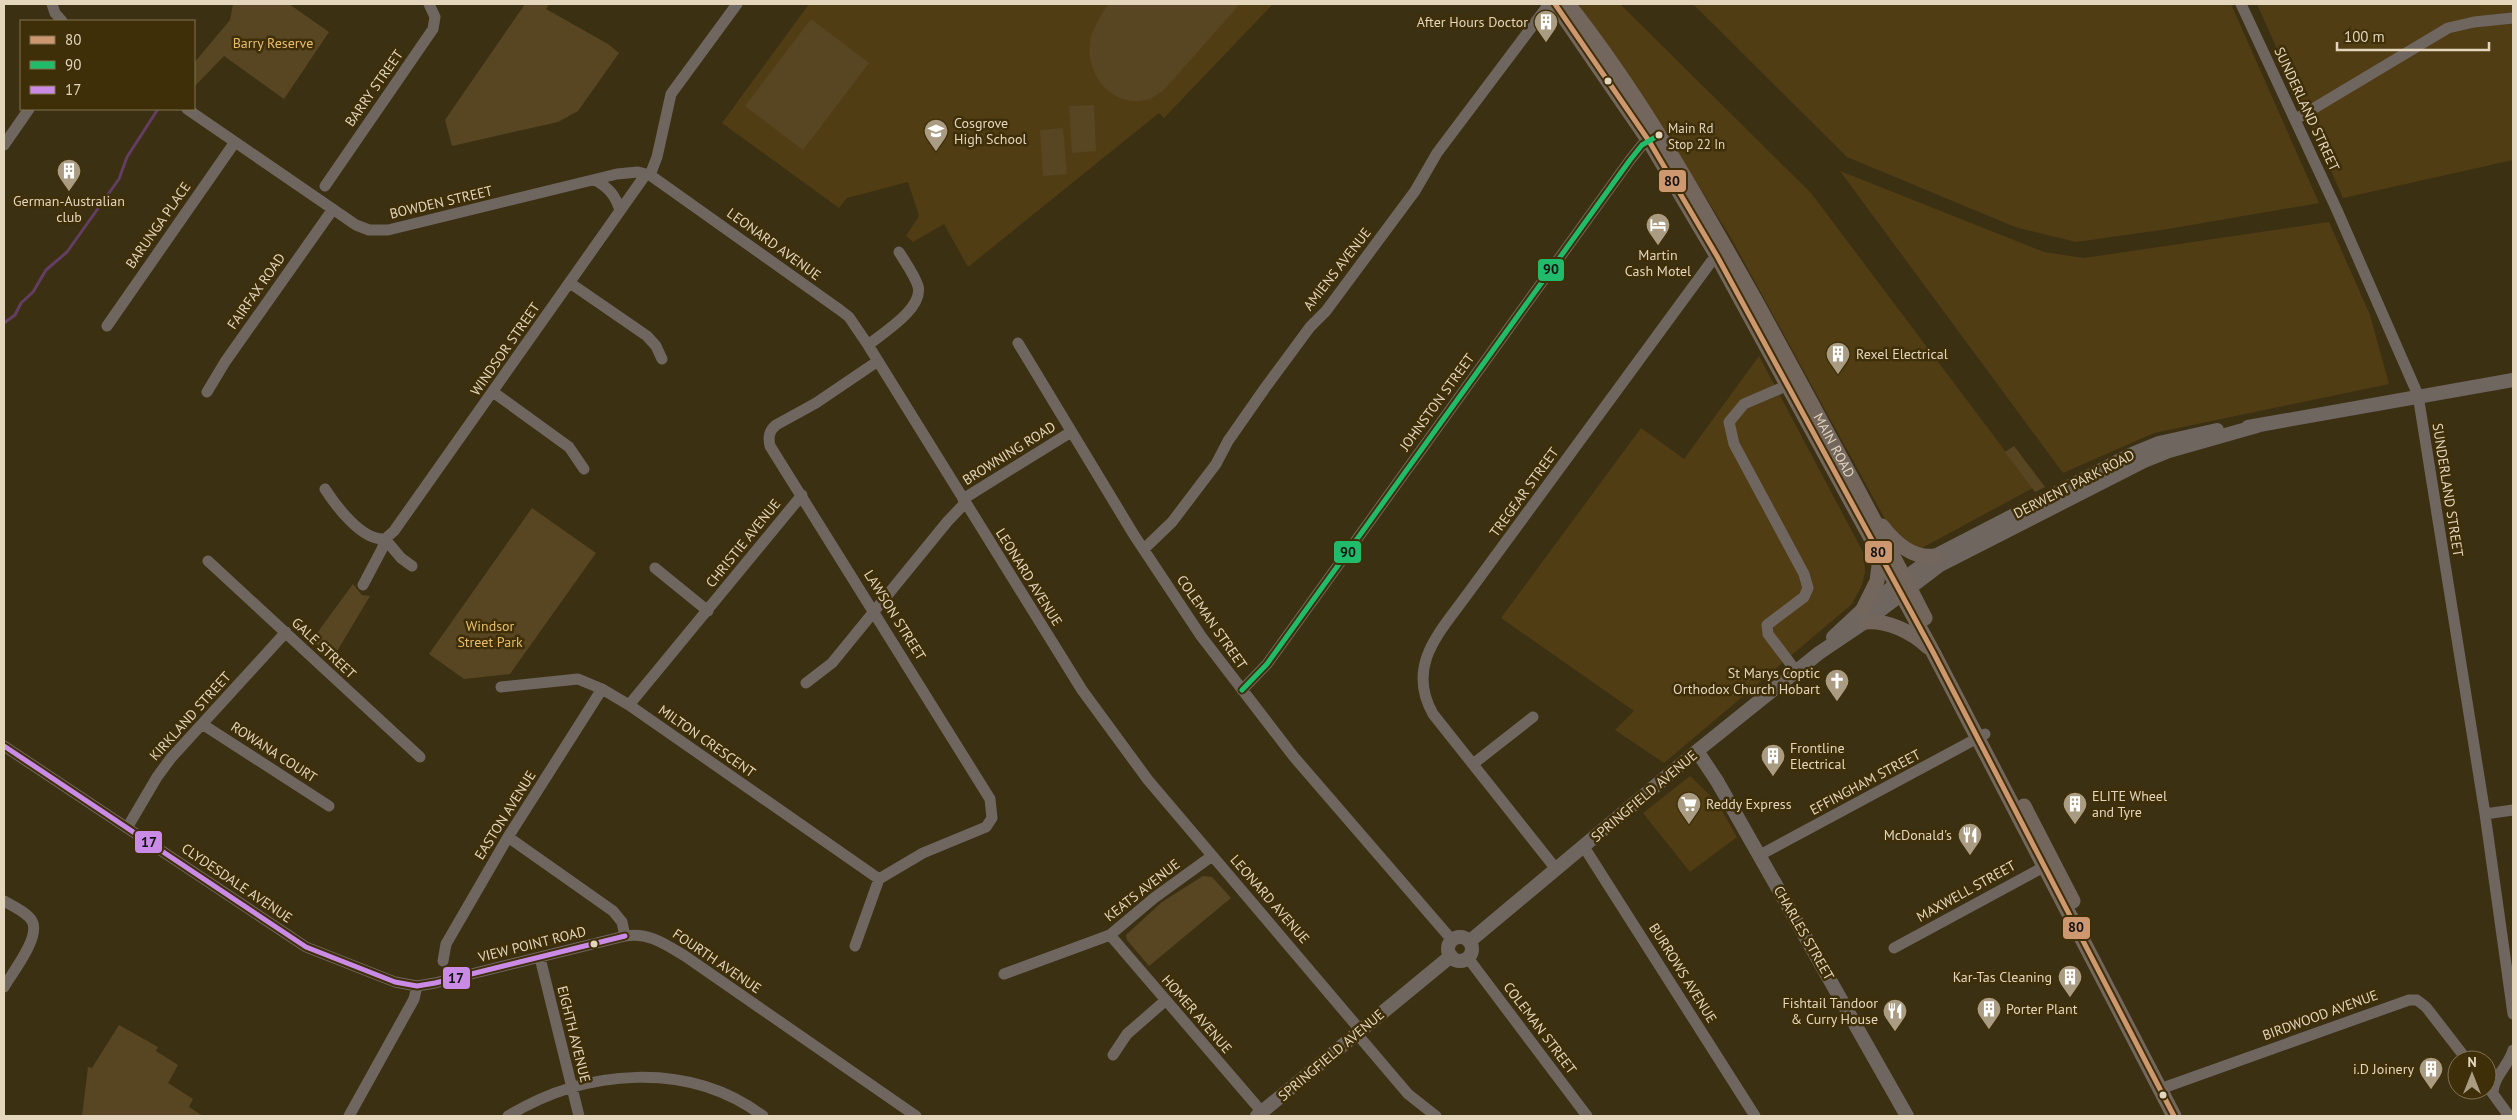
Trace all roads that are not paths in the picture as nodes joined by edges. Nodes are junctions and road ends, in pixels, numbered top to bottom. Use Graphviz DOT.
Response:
graph roads {
  1 [pos="52,4"];
  2 [pos="430,4"];
  3 [pos="737,4"];
  4 [pos="1549,4"];
  5 [pos="1555,4"];
  6 [pos="1568,4"];
  7 [pos="2241,4"];
  8 [pos="2513,18"];
  9 [pos="61,20"];
  10 [pos="28,110"];
  11 [pos="188,110"];
  12 [pos="2296,120"];
  13 [pos="9,128"];
  14 [pos="1654,138"];
  15 [pos="235,142"];
  16 [pos="4,146"];
  17 [pos="648,174"];
  18 [pos="595,180"];
  19 [pos="325,186"];
  20 [pos="333,209"];
  21 [pos="620,210"];
  22 [pos="899,252"];
  23 [pos="1722,253"];
  24 [pos="570,282"];
  25 [pos="107,326"];
  26 [pos="1018,343"];
  27 [pos="868,344"];
  28 [pos="662,359"];
  29 [pos="878,361"];
  30 [pos="2513,380"];
  31 [pos="1794,383"];
  32 [pos="207,392"];
  33 [pos="493,392"];
  34 [pos="2418,395"];
  35 [pos="2257,426"];
  36 [pos="1070,432"];
  37 [pos="584,469"];
  38 [pos="326,488"];
  39 [pos="802,495"];
  40 [pos="1863,498"];
  41 [pos="964,501"];
  42 [pos="385,539"];
  43 [pos="1145,548"];
  44 [pos="1935,556"];
  45 [pos="1880,558"];
  46 [pos="208,561"];
  47 [pos="412,566"];
  48 [pos="655,568"];
  49 [pos="364,585"];
  50 [pos="1903,586"];
  51 [pos="708,610"];
  52 [pos="875,610"];
  53 [pos="1864,615"];
  54 [pos="286,632"];
  55 [pos="1933,652"];
  56 [pos="1796,672"];
  57 [pos="806,683"];
  58 [pos="501,687"];
  59 [pos="602,689"];
  60 [pos="1242,690"];
  61 [pos="630,705"];
  62 [pos="1533,717"];
  63 [pos="202,724"];
  64 [pos="1981,736"];
  65 [pos="5,751"];
  66 [pos="1697,751"];
  67 [pos="420,757"];
  68 [pos="1473,764"];
  69 [pos="329,806"];
  70 [pos="2513,810"];
  71 [pos="2484,814"];
  72 [pos="127,828"];
  73 [pos="508,837"];
  74 [pos="1584,847"];
  75 [pos="1760,855"];
  76 [pos="1212,856"];
  77 [pos="2049,864"];
  78 [pos="1556,869"];
  79 [pos="879,879"];
  80 [pos="4,901"];
  81 [pos="1110,934"];
  82 [pos="625,936"];
  83 [pos="1452,940"];
  84 [pos="1470,941"];
  85 [pos="855,946"];
  86 [pos="1894,948"];
  87 [pos="1451,956"];
  88 [pos="540,958"];
  89 [pos="1468,958"];
  90 [pos="443,961"];
  91 [pos="1004,974"];
  92 [pos="417,986"];
  93 [pos="4,987"];
  94 [pos="1166,1000"];
  95 [pos="2513,1014"];
  96 [pos="1359,1032"];
  97 [pos="2459,1050"];
  98 [pos="2513,1050"];
  99 [pos="1112,1055"];
  100 [pos="2497,1076"];
  101 [pos="571,1087"];
  102 [pos="2164,1087"];
  103 [pos="2497,1099"];
  104 [pos="1259,1114"];
  105 [pos="1583,1115"];
  106 [pos="350,1116"];
  107 [pos="508,1116"];
  108 [pos="579,1116"];
  109 [pos="763,1116"];
  110 [pos="916,1116"];
  111 [pos="1436,1116"];
  112 [pos="1755,1116"];
  113 [pos="1907,1116"];
  114 [pos="2174,1116"];
  115 [pos="2185,1116"];
  116 [pos="2509,1116"];
  1 -- 9 [label="street"];
  2 -- 19 [label="street, BARRY STREET"];
  3 -- 17 [label="street, WINDSOR STREET"];
  4 -- 43 [label="street, AMIENS AVENUE"];
  5 -- 14 [label="main road, MAIN ROAD"];
  6 -- 14 [label="main road, MAIN ROAD"];
  7 -- 12 [label="street, SUNDERLAND STREET"];
  8 -- 12 [label="street"];
  10 -- 13 [label="street"];
  11 -- 15 [label="street, BOWDEN STREET"];
  12 -- 34 [label="street, SUNDERLAND STREET"];
  13 -- 16 [label="street"];
  14 -- 23 [label="main road, MAIN ROAD"];
  14 -- 60 [label="street, JOHNSTON STREET"];
  15 -- 20 [label="street, BOWDEN STREET"];
  15 -- 25 [label="street, BARUNGA PLACE"];
  17 -- 18 [label="street, BOWDEN STREET"];
  17 -- 21 [label="street, WINDSOR STREET"];
  17 -- 27 [label="street, LEONARD AVENUE"];
  18 -- 20 [label="street, BOWDEN STREET"];
  18 -- 21 [label="street"];
  20 -- 32 [label="street, FAIRFAX ROAD"];
  21 -- 24 [label="street, WINDSOR STREET"];
  22 -- 27 [label="street"];
  23 -- 31 [label="main road, MAIN ROAD"];
  23 -- 68 [label="street, TREGEAR STREET"];
  24 -- 28 [label="street"];
  24 -- 33 [label="street, WINDSOR STREET"];
  26 -- 36 [label="street, COLEMAN STREET"];
  27 -- 29 [label="street, LEONARD AVENUE"];
  29 -- 39 [label="street, LAWSON STREET"];
  29 -- 41 [label="street, LEONARD AVENUE"];
  30 -- 34 [label="street, DERWENT PARK ROAD"];
  31 -- 40 [label="main road, MAIN ROAD"];
  31 -- 45 [label="main road, MAIN ROAD"];
  31 -- 56 [label="street"];
  33 -- 37 [label="street"];
  33 -- 42 [label="street, WINDSOR STREET"];
  34 -- 35 [label="street, DERWENT PARK ROAD"];
  34 -- 71 [label="street, SUNDERLAND STREET"];
  35 -- 44 [label="street, DERWENT PARK ROAD"];
  35 -- 50 [label="street, DERWENT PARK ROAD"];
  36 -- 41 [label="street, BROWNING ROAD"];
  36 -- 43 [label="street, COLEMAN STREET"];
  38 -- 42 [label="street"];
  39 -- 51 [label="street, CHRISTIE AVENUE"];
  39 -- 52 [label="street, LAWSON STREET"];
  40 -- 44 [label="main road"];
  40 -- 50 [label="main road, MAIN ROAD"];
  41 -- 52 [label="street, BROWNING ROAD"];
  41 -- 76 [label="street, LEONARD AVENUE"];
  42 -- 47 [label="street"];
  42 -- 49 [label="street, WINDSOR STREET"];
  43 -- 60 [label="street, COLEMAN STREET"];
  44 -- 50 [label="street, DERWENT PARK ROAD"];
  45 -- 50 [label="main road, MAIN ROAD"];
  45 -- 53 [label="main road"];
  46 -- 54 [label="street, GALE STREET"];
  48 -- 51 [label="street, CHRISTIE AVENUE"];
  50 -- 53 [label="street, SPRINGFIELD AVENUE"];
  50 -- 55 [label="main road, MAIN ROAD"];
  50 -- 64 [label="main road, MAIN ROAD"];
  51 -- 61 [label="street, CHRISTIE AVENUE"];
  52 -- 57 [label="street, BROWNING ROAD"];
  52 -- 79 [label="street, LAWSON STREET"];
  53 -- 55 [label="main road"];
  53 -- 56 [label="street, SPRINGFIELD AVENUE"];
  54 -- 63 [label="street, KIRKLAND STREET"];
  54 -- 67 [label="street, GALE STREET"];
  55 -- 64 [label="main road, MAIN ROAD"];
  56 -- 66 [label="street, SPRINGFIELD AVENUE"];
  58 -- 59 [label="street, MILTON CRESCENT"];
  59 -- 61 [label="street, MILTON CRESCENT"];
  59 -- 73 [label="street, EASTON AVENUE"];
  60 -- 83 [label="street, COLEMAN STREET"];
  61 -- 79 [label="street, MILTON CRESCENT"];
  62 -- 68 [label="street"];
  63 -- 69 [label="street, ROWANA COURT"];
  63 -- 72 [label="street, KIRKLAND STREET"];
  64 -- 75 [label="street, EFFINGHAM STREET"];
  64 -- 77 [label="main road, MAIN ROAD"];
  65 -- 72 [label="street, CLYDESDALE AVENUE"];
  66 -- 74 [label="street, SPRINGFIELD AVENUE"];
  66 -- 75 [label="street, CHARLES STREET"];
  68 -- 78 [label="street, TREGEAR STREET"];
  70 -- 71 [label="street"];
  71 -- 95 [label="street, SUNDERLAND STREET"];
  72 -- 92 [label="street, CLYDESDALE AVENUE"];
  73 -- 82 [label="street"];
  73 -- 90 [label="street, EASTON AVENUE"];
  74 -- 78 [label="street, SPRINGFIELD AVENUE"];
  74 -- 112 [label="street, BURROWS AVENUE"];
  75 -- 113 [label="street, CHARLES STREET"];
  76 -- 81 [label="street, KEATS AVENUE"];
  76 -- 96 [label="street, LEONARD AVENUE"];
  77 -- 86 [label="street, MAXWELL STREET"];
  77 -- 102 [label="main road, MAIN ROAD"];
  78 -- 84 [label="street, SPRINGFIELD AVENUE"];
  79 -- 85 [label="street"];
  80 -- 93 [label="street"];
  81 -- 91 [label="street, KEATS AVENUE"];
  81 -- 94 [label="street, HOMER AVENUE"];
  82 -- 88 [label="street, VIEW POINT ROAD"];
  82 -- 110 [label="street, FOURTH AVENUE"];
  83 -- 84 [label="street"];
  83 -- 87 [label="street"];
  84 -- 89 [label="street"];
  87 -- 89 [label="street"];
  87 -- 96 [label="street, SPRINGFIELD AVENUE"];
  88 -- 92 [label="street, VIEW POINT ROAD"];
  88 -- 101 [label="street, EIGHTH AVENUE"];
  89 -- 105 [label="street, COLEMAN STREET"];
  92 -- 106 [label="street"];
  94 -- 99 [label="street"];
  94 -- 104 [label="street, HOMER AVENUE"];
  96 -- 104 [label="street, SPRINGFIELD AVENUE"];
  96 -- 111 [label="street, LEONARD AVENUE"];
  97 -- 102 [label="street, BIRDWOOD AVENUE"];
  98 -- 100 [label="street"];
  101 -- 107 [label="street"];
  101 -- 108 [label="street, EIGHTH AVENUE"];
  101 -- 109 [label="street"];
  102 -- 114 [label="main road, MAIN ROAD"];
  102 -- 115 [label="main road, MAIN ROAD"];
  103 -- 116 [label="street"];
}
